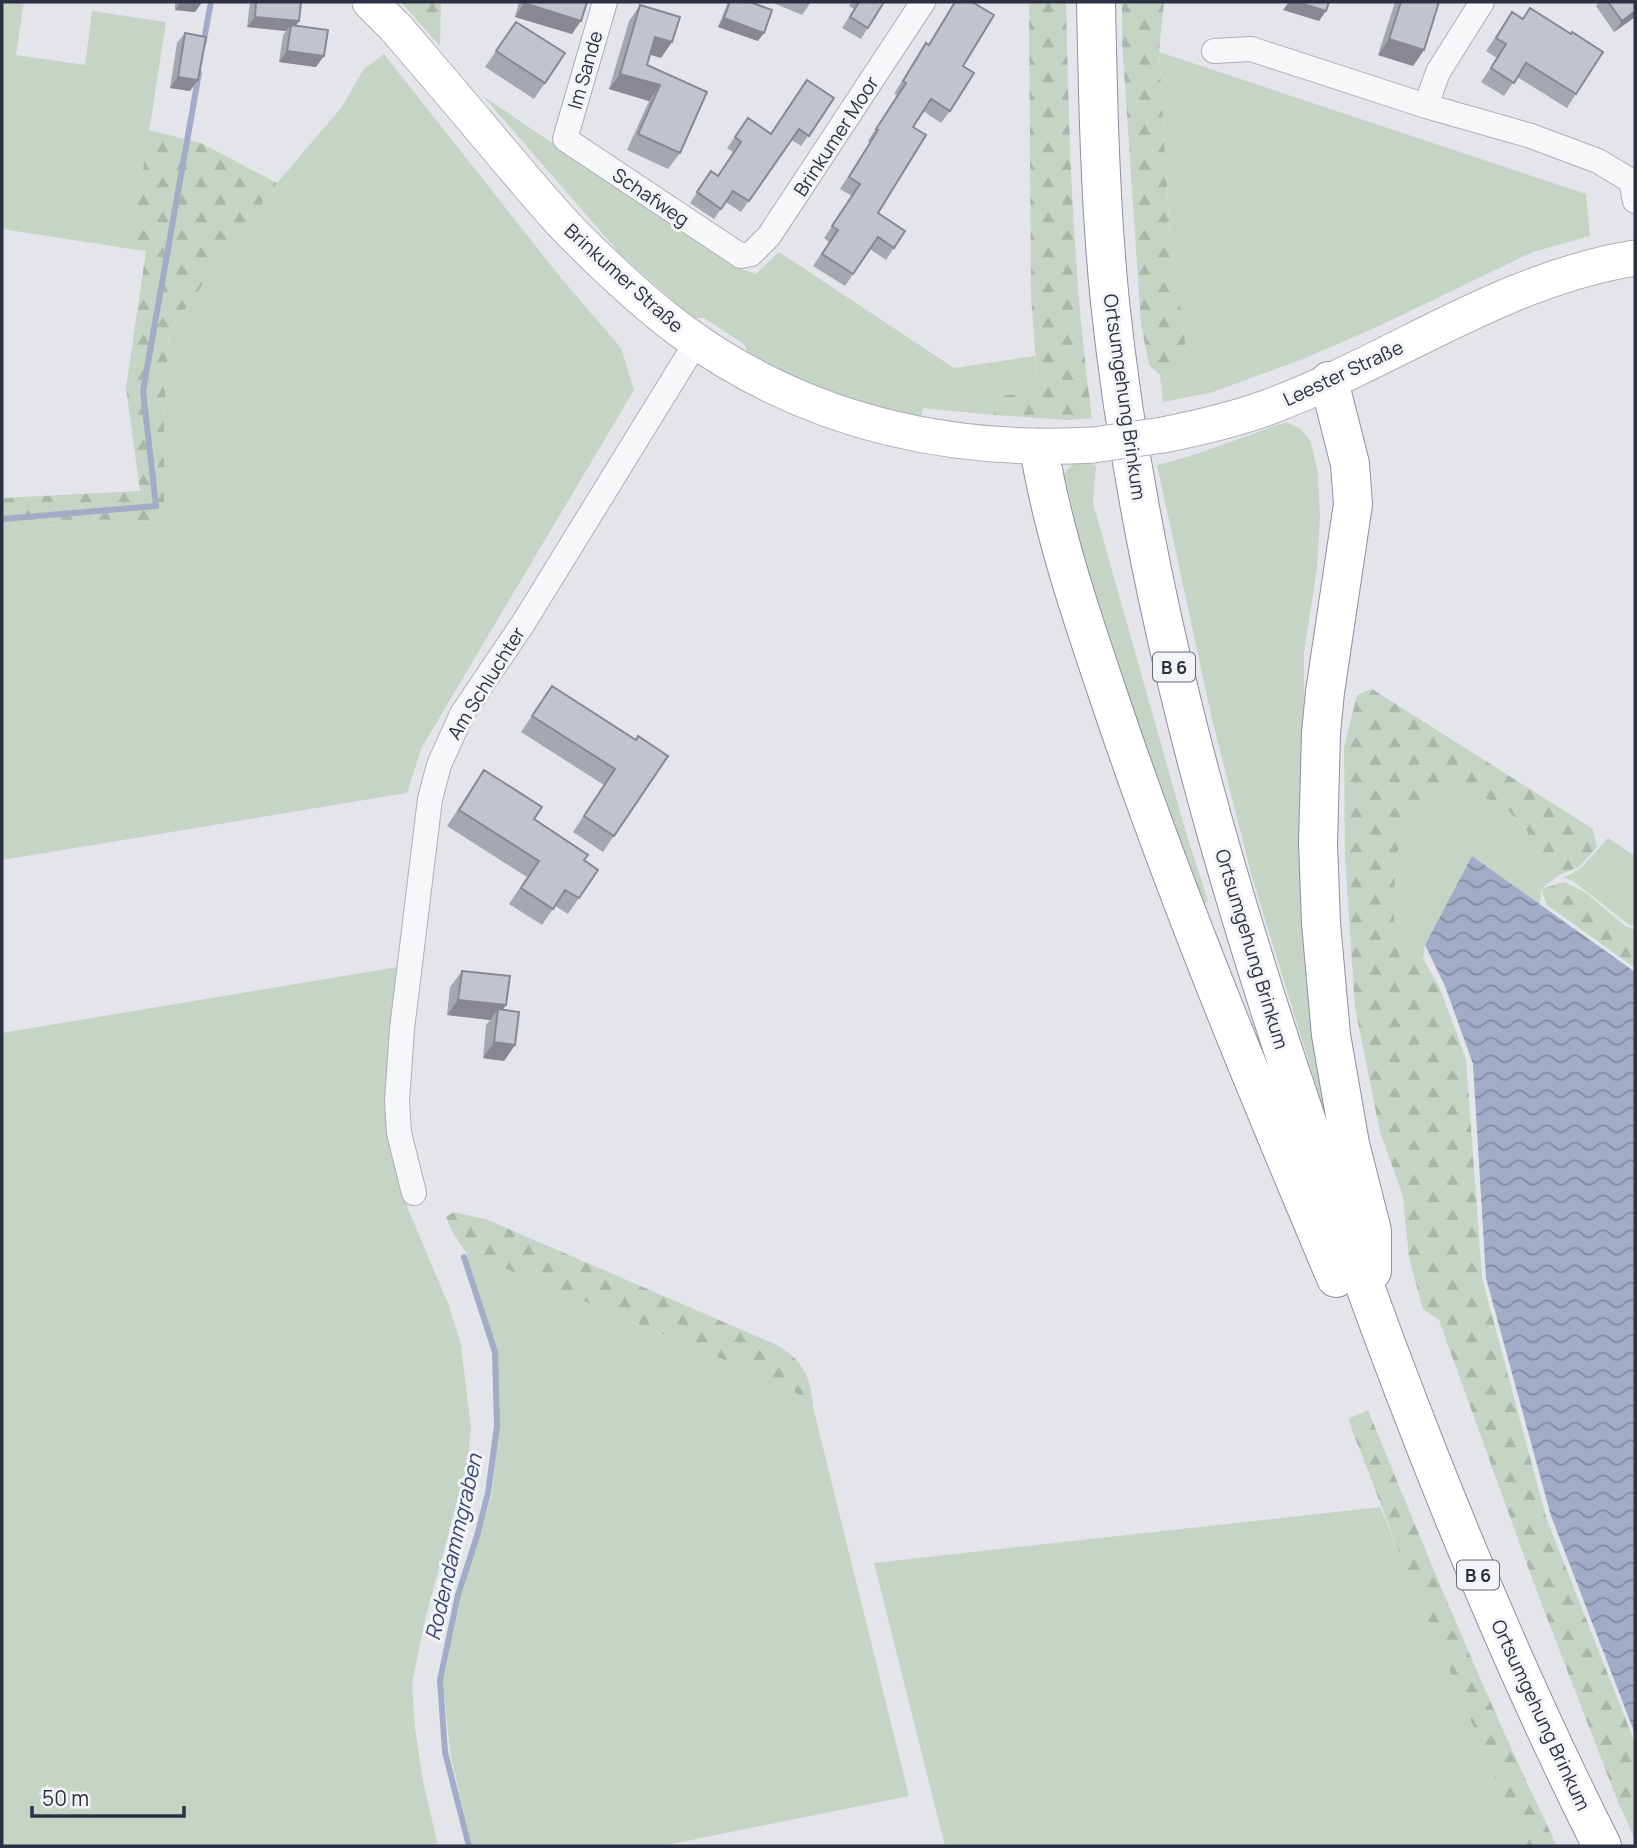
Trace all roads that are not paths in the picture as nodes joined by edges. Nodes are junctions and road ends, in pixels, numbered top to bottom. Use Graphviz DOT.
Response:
graph roads {
  1 [pos="370,2"];
  2 [pos="605,2"];
  3 [pos="923,2"];
  4 [pos="1096,2"];
  5 [pos="1482,2"];
  6 [pos="1214,51"];
  7 [pos="1426,106"];
  8 [pos="565,139"];
  9 [pos="1634,188"];
  10 [pos="738,254"];
  11 [pos="1635,258"];
  12 [pos="698,341"];
  13 [pos="1329,381"];
  14 [pos="1039,448"];
  15 [pos="414,1193"];
  16 [pos="1372,1308"];
  17 [pos="1396,1374"];
  18 [pos="1602,1846"];
  1 -- 12 [label="street, Brinkumer Straße"];
  2 -- 8 [label="street, Im Sande"];
  3 -- 10 [label="street, Brinkumer Moor"];
  4 -- 16 [label="highway, Ortsumgehung Brinkum / B 6"];
  5 -- 7 [label="street"];
  6 -- 7 [label="street"];
  7 -- 9 [label="street"];
  8 -- 10 [label="street, Schafweg"];
  11 -- 13 [label="street, Leester Straße"];
  12 -- 14 [label="street, Brinkumer Straße"];
  12 -- 15 [label="street, Am Schluchter"];
  13 -- 14 [label="street, Leester Straße, bridge"];
  13 -- 16 [label="highway, B 6"];
  14 -- 17 [label="highway, B 6"];
  16 -- 17 [label="highway, Ortsumgehung Brinkum / B 6"];
  17 -- 18 [label="highway, Ortsumgehung Brinkum / B 6"];
}
